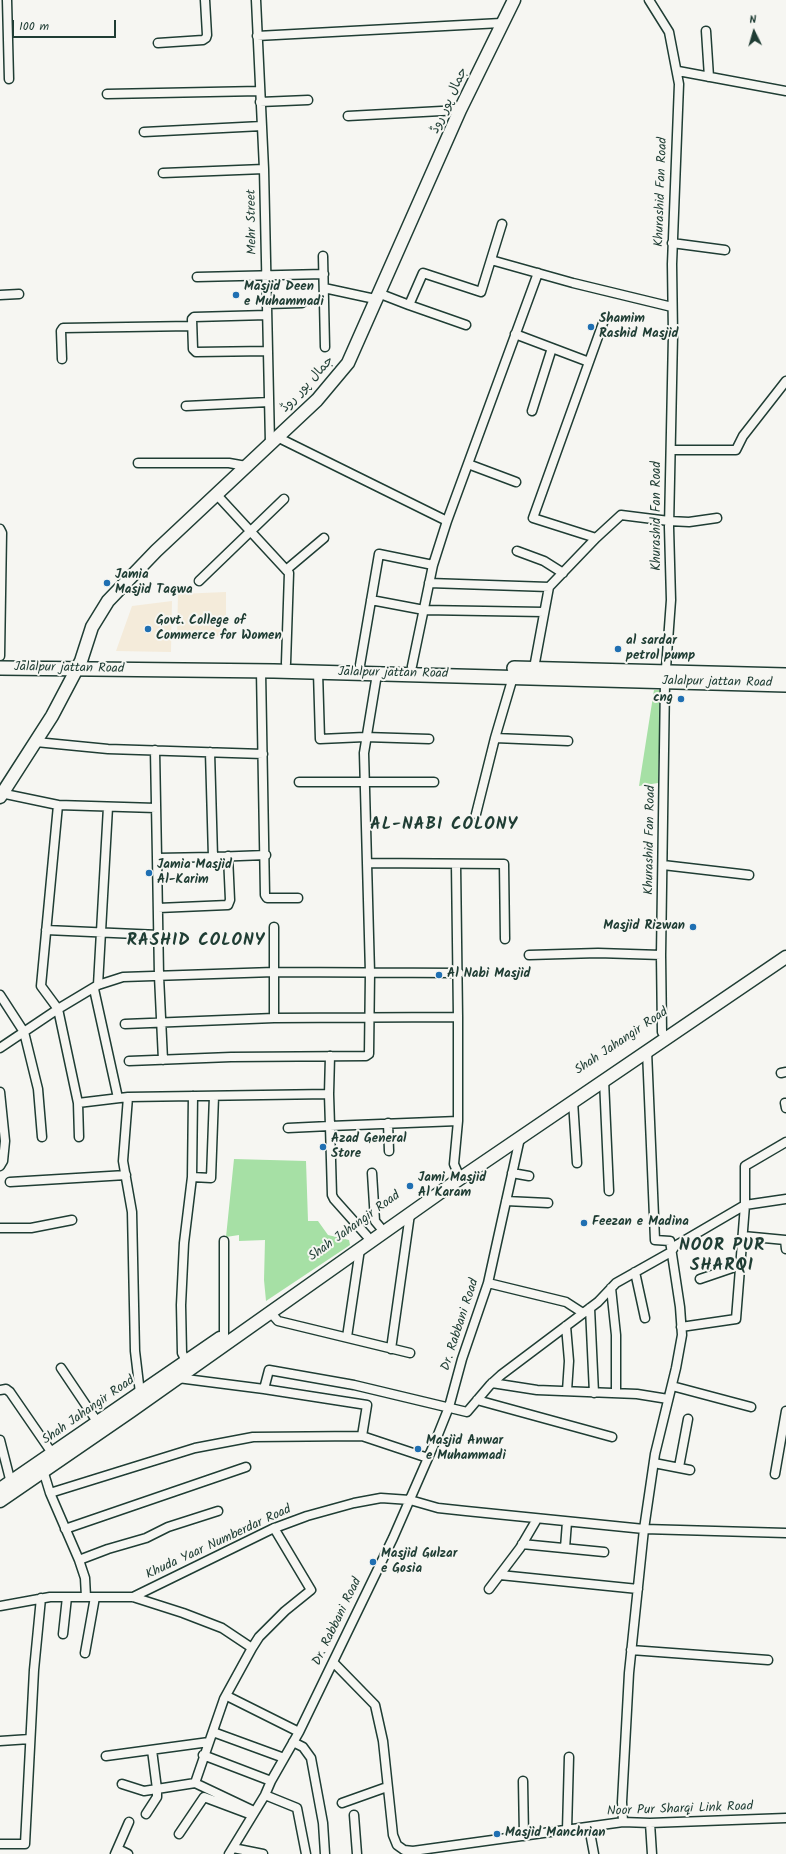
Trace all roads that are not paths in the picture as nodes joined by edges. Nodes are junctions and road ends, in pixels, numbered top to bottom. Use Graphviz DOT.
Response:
graph roads {
  1 [pos="6,0"];
  2 [pos="205,0"];
  3 [pos="256,0"];
  4 [pos="514,0"];
  5 [pos="649,0"];
  6 [pos="501,23"];
  7 [pos="706,31"];
  8 [pos="257,36"];
  9 [pos="158,43"];
  10 [pos="678,71"];
  11 [pos="709,77"];
  12 [pos="9,79"];
  13 [pos="260,91"];
  14 [pos="786,91"];
  15 [pos="108,94"];
  16 [pos="308,100"];
  17 [pos="260,102"];
  18 [pos="460,110"];
  19 [pos="348,116"];
  20 [pos="262,126"];
  21 [pos="144,132"];
  22 [pos="264,169"];
  23 [pos="163,173"];
  24 [pos="502,224"];
  25 [pos="672,243"];
  26 [pos="725,250"];
  27 [pos="323,256"];
  28 [pos="491,260"];
  29 [pos="538,273"];
  30 [pos="266,274"];
  31 [pos="324,274"];
  32 [pos="197,277"];
  33 [pos="324,288"];
  34 [pos="19,294"];
  35 [pos="0,295"];
  36 [pos="376,296"];
  37 [pos="302,303"];
  38 [pos="267,304"];
  39 [pos="409,305"];
  40 [pos="672,307"];
  41 [pos="268,315"];
  42 [pos="603,323"];
  43 [pos="466,325"];
  44 [pos="192,326"];
  45 [pos="515,334"];
  46 [pos="325,347"];
  47 [pos="552,348"];
  48 [pos="268,351"];
  49 [pos="62,359"];
  50 [pos="589,362"];
  51 [pos="786,381"];
  52 [pos="269,402"];
  53 [pos="186,406"];
  54 [pos="532,411"];
  55 [pos="273,440"];
  56 [pos="671,450"];
  57 [pos="138,463"];
  58 [pos="468,464"];
  59 [pos="246,466"];
  60 [pos="516,482"];
  61 [pos="217,495"];
  62 [pos="284,499"];
  63 [pos="718,518"];
  64 [pos="447,521"];
  65 [pos="670,521"];
  66 [pos="0,529"];
  67 [pos="251,531"];
  68 [pos="324,538"];
  69 [pos="596,538"];
  70 [pos="517,551"];
  71 [pos="433,565"];
  72 [pos="286,570"];
  73 [pos="563,573"];
  74 [pos="199,581"];
  75 [pos="429,583"];
  76 [pos="549,587"];
  77 [pos="371,600"];
  78 [pos="424,610"];
  79 [pos="544,612"];
  80 [pos="0,656"];
  81 [pos="0,660"];
  82 [pos="80,665"];
  83 [pos="360,665"];
  84 [pos="278,666"];
  85 [pos="0,668"];
  86 [pos="534,668"];
  87 [pos="403,669"];
  88 [pos="261,671"];
  89 [pos="318,672"];
  90 [pos="377,674"];
  91 [pos="601,675"];
  92 [pos="786,675"];
  93 [pos="513,677"];
  94 [pos="666,677"];
  95 [pos="786,685"];
  96 [pos="365,737"];
  97 [pos="495,738"];
  98 [pos="428,739"];
  99 [pos="568,741"];
  100 [pos="36,742"];
  101 [pos="156,750"];
  102 [pos="210,752"];
  103 [pos="263,754"];
  104 [pos="365,781"];
  105 [pos="299,782"];
  106 [pos="434,782"];
  107 [pos="1,795"];
  108 [pos="58,805"];
  109 [pos="108,806"];
  110 [pos="156,808"];
  111 [pos="476,814"];
  112 [pos="266,855"];
  113 [pos="213,856"];
  114 [pos="228,856"];
  115 [pos="157,858"];
  116 [pos="367,863"];
  117 [pos="456,864"];
  118 [pos="663,865"];
  119 [pos="749,875"];
  120 [pos="298,898"];
  121 [pos="158,908"];
  122 [pos="274,927"];
  123 [pos="46,930"];
  124 [pos="101,932"];
  125 [pos="159,935"];
  126 [pos="505,939"];
  127 [pos="786,947"];
  128 [pos="529,955"];
  129 [pos="661,955"];
  130 [pos="786,956"];
  131 [pos="274,972"];
  132 [pos="370,973"];
  133 [pos="459,973"];
  134 [pos="159,976"];
  135 [pos="96,987"];
  136 [pos="0,995"];
  137 [pos="58,1009"];
  138 [pos="458,1017"];
  139 [pos="274,1018"];
  140 [pos="369,1019"];
  141 [pos="162,1021"];
  142 [pos="125,1024"];
  143 [pos="24,1032"];
  144 [pos="664,1034"];
  145 [pos="0,1048"];
  146 [pos="647,1051"];
  147 [pos="330,1056"];
  148 [pos="163,1060"];
  149 [pos="129,1061"];
  150 [pos="604,1080"];
  151 [pos="0,1092"];
  152 [pos="329,1094"];
  153 [pos="194,1096"];
  154 [pos="214,1096"];
  155 [pos="128,1097"];
  156 [pos="118,1098"];
  157 [pos="573,1102"];
  158 [pos="78,1103"];
  159 [pos="458,1121"];
  160 [pos="388,1123"];
  161 [pos="330,1126"];
  162 [pos="288,1128"];
  163 [pos="42,1137"];
  164 [pos="78,1137"];
  165 [pos="520,1138"];
  166 [pos="786,1142"];
  167 [pos="389,1151"];
  168 [pos="577,1163"];
  169 [pos="0,1166"];
  170 [pos="457,1171"];
  171 [pos="372,1173"];
  172 [pos="512,1173"];
  173 [pos="126,1175"];
  174 [pos="529,1176"];
  175 [pos="192,1177"];
  176 [pos="10,1182"];
  177 [pos="609,1191"];
  178 [pos="786,1199"];
  179 [pos="506,1201"];
  180 [pos="548,1203"];
  181 [pos="745,1205"];
  182 [pos="410,1214"];
  183 [pos="72,1220"];
  184 [pos="380,1227"];
  185 [pos="0,1228"];
  186 [pos="367,1236"];
  187 [pos="743,1236"];
  188 [pos="224,1241"];
  189 [pos="360,1249"];
  190 [pos="786,1249"];
  191 [pos="671,1252"];
  192 [pos="741,1264"];
  193 [pos="635,1272"];
  194 [pos="700,1279"];
  195 [pos="488,1283"];
  196 [pos="611,1288"];
  197 [pos="586,1310"];
  198 [pos="270,1313"];
  199 [pos="645,1318"];
  200 [pos="566,1326"];
  201 [pos="681,1327"];
  202 [pos="224,1335"];
  203 [pos="346,1338"];
  204 [pos="391,1349"];
  205 [pos="410,1353"];
  206 [pos="186,1361"];
  207 [pos="60,1368"];
  208 [pos="178,1378"];
  209 [pos="492,1383"];
  210 [pos="672,1386"];
  211 [pos="0,1390"];
  212 [pos="264,1390"];
  213 [pos="567,1391"];
  214 [pos="140,1393"];
  215 [pos="594,1393"];
  216 [pos="616,1393"];
  217 [pos="668,1399"];
  218 [pos="477,1400"];
  219 [pos="449,1407"];
  220 [pos="751,1407"];
  221 [pos="786,1411"];
  222 [pos="688,1419"];
  223 [pos="98,1423"];
  224 [pos="362,1436"];
  225 [pos="612,1437"];
  226 [pos="0,1440"];
  227 [pos="52,1453"];
  228 [pos="428,1458"];
  229 [pos="2,1459"];
  230 [pos="654,1463"];
  231 [pos="246,1467"];
  232 [pos="679,1467"];
  233 [pos="43,1470"];
  234 [pos="690,1470"];
  235 [pos="774,1474"];
  236 [pos="11,1483"];
  237 [pos="0,1489"];
  238 [pos="50,1493"];
  239 [pos="410,1500"];
  240 [pos="0,1501"];
  241 [pos="218,1510"];
  242 [pos="537,1519"];
  243 [pos="566,1522"];
  244 [pos="274,1528"];
  245 [pos="644,1529"];
  246 [pos="65,1530"];
  247 [pos="786,1533"];
  248 [pos="522,1544"];
  249 [pos="565,1548"];
  250 [pos="604,1552"];
  251 [pos="79,1560"];
  252 [pos="500,1576"];
  253 [pos="489,1589"];
  254 [pos="638,1589"];
  255 [pos="67,1597"];
  256 [pos="91,1597"];
  257 [pos="133,1597"];
  258 [pos="40,1598"];
  259 [pos="0,1606"];
  260 [pos="63,1634"];
  261 [pos="252,1648"];
  262 [pos="631,1650"];
  263 [pos="85,1653"];
  264 [pos="768,1660"];
  265 [pos="333,1662"];
  266 [pos="227,1696"];
  267 [pos="212,1732"];
  268 [pos="299,1732"];
  269 [pos="30,1739"];
  270 [pos="0,1741"];
  271 [pos="209,1742"];
  272 [pos="293,1742"];
  273 [pos="152,1750"];
  274 [pos="204,1755"];
  275 [pos="106,1756"];
  276 [pos="569,1757"];
  277 [pos="284,1758"];
  278 [pos="271,1781"];
  279 [pos="524,1781"];
  280 [pos="195,1783"];
  281 [pos="122,1784"];
  282 [pos="387,1787"];
  283 [pos="156,1790"];
  284 [pos="205,1793"];
  285 [pos="265,1795"];
  286 [pos="342,1803"];
  287 [pos="253,1813"];
  288 [pos="146,1814"];
  289 [pos="354,1815"];
  290 [pos="786,1818"];
  291 [pos="129,1822"];
  292 [pos="624,1822"];
  293 [pos="650,1823"];
  294 [pos="589,1827"];
  295 [pos="567,1830"];
  296 [pos="179,1834"];
  297 [pos="524,1836"];
  298 [pos="0,1844"];
  299 [pos="116,1851"];
  300 [pos="230,1851"];
  301 [pos="128,1854"];
  302 [pos="263,1854"];
  303 [pos="306,1854"];
  304 [pos="325,1854"];
  305 [pos="356,1854"];
  306 [pos="594,1854"];
  307 [pos="652,1854"];
  1 -- 12 [label="street"];
  2 -- 9 [label="street"];
  3 -- 8 [label="street, Mehr Street"];
  4 -- 6 [label="street, جمال پور روڈ"];
  5 -- 10 [label="street, Khurashid Fan Road"];
  6 -- 8 [label="street"];
  6 -- 18 [label="street, جمال پور روڈ"];
  7 -- 11 [label="street"];
  8 -- 13 [label="street, Mehr Street"];
  10 -- 11 [label="street"];
  10 -- 25 [label="street, Khurashid Fan Road"];
  11 -- 14 [label="street"];
  13 -- 15 [label="street"];
  13 -- 17 [label="street, Mehr Street"];
  16 -- 17 [label="street"];
  17 -- 20 [label="street, Mehr Street"];
  18 -- 19 [label="street"];
  18 -- 36 [label="street, جمال پور روڈ"];
  20 -- 21 [label="street"];
  20 -- 22 [label="street, Mehr Street"];
  22 -- 23 [label="street"];
  22 -- 30 [label="street, Mehr Street"];
  24 -- 28 [label="street"];
  25 -- 26 [label="street"];
  25 -- 40 [label="street, Khurashid Fan Road"];
  27 -- 31 [label="street"];
  28 -- 29 [label="street"];
  28 -- 39 [label="street"];
  29 -- 40 [label="street"];
  29 -- 45 [label="street"];
  30 -- 31 [label="street"];
  30 -- 32 [label="street"];
  30 -- 38 [label="street, Mehr Street"];
  31 -- 33 [label="street"];
  33 -- 36 [label="street"];
  33 -- 46 [label="street"];
  34 -- 35 [label="street"];
  36 -- 39 [label="street"];
  36 -- 55 [label="street, جمال پور روڈ"];
  37 -- 38 [label="street"];
  38 -- 41 [label="street, Mehr Street"];
  39 -- 43 [label="street"];
  40 -- 56 [label="street, Khurashid Fan Road"];
  41 -- 44 [label="street"];
  41 -- 48 [label="street, Mehr Street"];
  42 -- 50 [label="street"];
  44 -- 48 [label="street"];
  44 -- 49 [label="street"];
  45 -- 47 [label="street"];
  45 -- 58 [label="street"];
  47 -- 50 [label="street"];
  47 -- 54 [label="street"];
  48 -- 52 [label="street, Mehr Street"];
  50 -- 69 [label="street"];
  51 -- 56 [label="street"];
  52 -- 53 [label="street"];
  52 -- 55 [label="street, Mehr Street"];
  55 -- 59 [label="street, جمال پور روڈ"];
  55 -- 64 [label="street"];
  56 -- 65 [label="street, Khurashid Fan Road"];
  57 -- 59 [label="street"];
  58 -- 60 [label="street"];
  58 -- 64 [label="street"];
  59 -- 61 [label="street, جمال پور روڈ"];
  61 -- 67 [label="street"];
  61 -- 82 [label="street, جمال پور روڈ"];
  62 -- 67 [label="street"];
  63 -- 65 [label="street"];
  64 -- 71 [label="street"];
  65 -- 69 [label="street"];
  65 -- 94 [label="street, Khurashid Fan Road"];
  66 -- 80 [label="street"];
  67 -- 72 [label="street"];
  67 -- 74 [label="street"];
  68 -- 72 [label="street"];
  69 -- 73 [label="street"];
  70 -- 73 [label="street"];
  71 -- 75 [label="street"];
  71 -- 77 [label="street"];
  72 -- 84 [label="street"];
  73 -- 76 [label="street"];
  75 -- 76 [label="street"];
  75 -- 78 [label="street"];
  76 -- 79 [label="street"];
  77 -- 78 [label="street"];
  77 -- 83 [label="street"];
  78 -- 79 [label="street"];
  78 -- 87 [label="street"];
  79 -- 86 [label="street"];
  81 -- 82 [label="main road, Jalalpur jattan Road"];
  82 -- 84 [label="main road, Jalalpur jattan Road"];
  82 -- 85 [label="main road, Jalalpur jattan Road"];
  82 -- 88 [label="main road, Jalalpur jattan Road"];
  82 -- 100 [label="street, جمال پور روڈ"];
  83 -- 84 [label="main road, Jalalpur jattan Road"];
  83 -- 87 [label="main road, Jalalpur jattan Road"];
  84 -- 88 [label="main road, Jalalpur jattan Road"];
  84 -- 89 [label="main road, Jalalpur jattan Road"];
  86 -- 87 [label="main road, Jalalpur jattan Road"];
  86 -- 91 [label="main road, Jalalpur jattan Road"];
  87 -- 90 [label="main road, Jalalpur jattan Road"];
  87 -- 93 [label="main road, Jalalpur jattan Road"];
  88 -- 103 [label="street"];
  89 -- 90 [label="main road, Jalalpur jattan Road"];
  89 -- 96 [label="street"];
  90 -- 96 [label="street"];
  91 -- 93 [label="main road, Jalalpur jattan Road"];
  91 -- 94 [label="main road, Jalalpur jattan Road"];
  92 -- 94 [label="main road, Jalalpur jattan Road"];
  93 -- 97 [label="street"];
  94 -- 95 [label="main road, Jalalpur jattan Road"];
  94 -- 118 [label="street, Khurashid Fan Road"];
  96 -- 98 [label="street"];
  96 -- 104 [label="street"];
  97 -- 99 [label="street"];
  97 -- 111 [label="street"];
  100 -- 101 [label="street"];
  100 -- 107 [label="street, جمال پور روڈ"];
  101 -- 102 [label="street"];
  101 -- 110 [label="street"];
  102 -- 103 [label="street"];
  102 -- 113 [label="street"];
  103 -- 112 [label="street"];
  104 -- 105 [label="street"];
  104 -- 106 [label="street"];
  104 -- 116 [label="street"];
  107 -- 108 [label="street"];
  108 -- 109 [label="street"];
  108 -- 123 [label="street"];
  109 -- 110 [label="street"];
  109 -- 124 [label="street"];
  110 -- 115 [label="street"];
  112 -- 114 [label="street"];
  112 -- 120 [label="street"];
  113 -- 114 [label="street"];
  113 -- 115 [label="street"];
  114 -- 121 [label="street"];
  115 -- 121 [label="street"];
  116 -- 117 [label="street"];
  116 -- 132 [label="street"];
  117 -- 126 [label="street"];
  117 -- 133 [label="street"];
  118 -- 119 [label="street"];
  118 -- 129 [label="street, Khurashid Fan Road"];
  121 -- 125 [label="street"];
  122 -- 131 [label="street"];
  123 -- 124 [label="street"];
  123 -- 137 [label="street"];
  124 -- 125 [label="street"];
  124 -- 135 [label="street"];
  125 -- 134 [label="street"];
  127 -- 144 [label="street, Shah Jahangir Road"];
  128 -- 129 [label="street"];
  129 -- 144 [label="street, Khurashid Fan Road"];
  130 -- 144 [label="street"];
  131 -- 132 [label="street"];
  131 -- 134 [label="street"];
  131 -- 139 [label="street"];
  132 -- 133 [label="street"];
  132 -- 140 [label="street"];
  133 -- 138 [label="street"];
  134 -- 135 [label="street"];
  134 -- 141 [label="street"];
  135 -- 137 [label="street"];
  135 -- 156 [label="street"];
  136 -- 143 [label="street"];
  137 -- 143 [label="street"];
  137 -- 158 [label="street"];
  138 -- 140 [label="street"];
  138 -- 159 [label="street"];
  139 -- 140 [label="street"];
  139 -- 141 [label="street"];
  140 -- 147 [label="street"];
  141 -- 142 [label="street"];
  141 -- 148 [label="street"];
  143 -- 145 [label="street"];
  143 -- 163 [label="street"];
  144 -- 146 [label="street, Shah Jahangir Road"];
  144 -- 170 [label="street, Shah Jahangir Road"];
  146 -- 150 [label="street, Shah Jahangir Road"];
  146 -- 191 [label="street"];
  147 -- 148 [label="street"];
  147 -- 152 [label="street"];
  148 -- 149 [label="street"];
  150 -- 157 [label="street, Shah Jahangir Road"];
  150 -- 177 [label="street"];
  151 -- 169 [label="street"];
  152 -- 154 [label="street"];
  152 -- 161 [label="street"];
  153 -- 154 [label="street"];
  153 -- 155 [label="street"];
  153 -- 175 [label="street"];
  154 -- 175 [label="street"];
  155 -- 156 [label="street"];
  155 -- 173 [label="street"];
  156 -- 158 [label="street"];
  157 -- 165 [label="street, Shah Jahangir Road"];
  157 -- 168 [label="street"];
  158 -- 164 [label="street"];
  159 -- 160 [label="street"];
  159 -- 170 [label="street"];
  160 -- 161 [label="street"];
  160 -- 167 [label="street"];
  161 -- 162 [label="street"];
  161 -- 186 [label="street"];
  165 -- 172 [label="street, Dr. Rabbani Road"];
  165 -- 182 [label="street, Shah Jahangir Road"];
  166 -- 181 [label="street"];
  170 -- 184 [label="street, Shah Jahangir Road"];
  171 -- 184 [label="street"];
  172 -- 174 [label="street"];
  172 -- 179 [label="street, Dr. Rabbani Road"];
  173 -- 176 [label="street"];
  173 -- 214 [label="street"];
  175 -- 206 [label="street"];
  178 -- 181 [label="street"];
  179 -- 180 [label="street"];
  179 -- 195 [label="street, Dr. Rabbani Road"];
  181 -- 187 [label="street"];
  181 -- 191 [label="street"];
  182 -- 189 [label="street, Shah Jahangir Road"];
  182 -- 204 [label="street"];
  183 -- 185 [label="street"];
  184 -- 186 [label="street, Shah Jahangir Road"];
  186 -- 202 [label="street, Shah Jahangir Road"];
  187 -- 190 [label="street"];
  187 -- 192 [label="street"];
  188 -- 202 [label="street"];
  189 -- 198 [label="street, Shah Jahangir Road"];
  189 -- 203 [label="street"];
  191 -- 193 [label="street"];
  191 -- 201 [label="street"];
  192 -- 194 [label="street"];
  192 -- 201 [label="street"];
  193 -- 196 [label="street"];
  193 -- 199 [label="street"];
  195 -- 197 [label="street"];
  195 -- 219 [label="street, Dr. Rabbani Road"];
  196 -- 197 [label="street"];
  196 -- 216 [label="street"];
  197 -- 200 [label="street"];
  197 -- 215 [label="street"];
  198 -- 203 [label="street"];
  198 -- 208 [label="street, Shah Jahangir Road"];
  200 -- 209 [label="street"];
  200 -- 213 [label="street"];
  201 -- 210 [label="street"];
  202 -- 206 [label="street, Shah Jahangir Road"];
  203 -- 204 [label="street"];
  204 -- 205 [label="street"];
  206 -- 214 [label="street, Shah Jahangir Road"];
  207 -- 223 [label="street"];
  208 -- 212 [label="street"];
  208 -- 233 [label="street, Shah Jahangir Road"];
  209 -- 213 [label="street"];
  209 -- 218 [label="street"];
  210 -- 217 [label="street"];
  210 -- 220 [label="street"];
  211 -- 227 [label="street"];
  212 -- 219 [label="street"];
  212 -- 224 [label="street"];
  213 -- 215 [label="street"];
  214 -- 223 [label="street, Shah Jahangir Road"];
  215 -- 216 [label="street"];
  216 -- 217 [label="street"];
  217 -- 230 [label="street"];
  218 -- 219 [label="street"];
  218 -- 225 [label="street"];
  219 -- 228 [label="street, Dr. Rabbani Road"];
  221 -- 235 [label="street"];
  222 -- 232 [label="street"];
  223 -- 227 [label="street, Shah Jahangir Road"];
  224 -- 228 [label="street"];
  224 -- 238 [label="street"];
  226 -- 229 [label="street"];
  227 -- 236 [label="street, Shah Jahangir Road"];
  228 -- 239 [label="street, Dr. Rabbani Road"];
  229 -- 236 [label="street"];
  230 -- 232 [label="street"];
  230 -- 245 [label="street"];
  231 -- 246 [label="street"];
  232 -- 234 [label="street"];
  233 -- 238 [label="street"];
  233 -- 240 [label="street, Shah Jahangir Road"];
  236 -- 237 [label="street, Shah Jahangir Road"];
  238 -- 246 [label="street"];
  239 -- 242 [label="street, Khuda Yaar Numberdar Road"];
  239 -- 244 [label="street, Khuda Yaar Numberdar Road"];
  239 -- 265 [label="street, Dr. Rabbani Road"];
  241 -- 251 [label="street"];
  242 -- 243 [label="street, Khuda Yaar Numberdar Road"];
  242 -- 248 [label="street"];
  243 -- 245 [label="street, Khuda Yaar Numberdar Road"];
  243 -- 249 [label="street"];
  244 -- 257 [label="street, Khuda Yaar Numberdar Road"];
  244 -- 261 [label="street"];
  245 -- 247 [label="street, Khuda Yaar Numberdar Road"];
  245 -- 254 [label="street"];
  246 -- 251 [label="street"];
  248 -- 249 [label="street"];
  248 -- 252 [label="street"];
  249 -- 250 [label="street"];
  251 -- 256 [label="street"];
  252 -- 253 [label="street"];
  252 -- 254 [label="street"];
  254 -- 262 [label="street"];
  255 -- 256 [label="street"];
  255 -- 258 [label="street"];
  255 -- 260 [label="street"];
  256 -- 257 [label="street"];
  256 -- 263 [label="street"];
  257 -- 261 [label="street"];
  258 -- 259 [label="street"];
  258 -- 269 [label="street"];
  261 -- 266 [label="street"];
  262 -- 264 [label="street"];
  262 -- 292 [label="street"];
  265 -- 268 [label="street, Dr. Rabbani Road"];
  265 -- 282 [label="street, Noor Pur Sharqi Link Road"];
  266 -- 267 [label="street"];
  266 -- 268 [label="street"];
  267 -- 271 [label="street"];
  267 -- 277 [label="street"];
  268 -- 272 [label="street, Dr. Rabbani Road"];
  269 -- 270 [label="street"];
  269 -- 298 [label="street"];
  271 -- 273 [label="street"];
  271 -- 274 [label="street"];
  272 -- 277 [label="street, Dr. Rabbani Road"];
  272 -- 304 [label="street"];
  273 -- 275 [label="street"];
  273 -- 283 [label="street"];
  274 -- 278 [label="street"];
  274 -- 280 [label="street"];
  276 -- 295 [label="street"];
  277 -- 278 [label="street, Dr. Rabbani Road"];
  278 -- 285 [label="street, Dr. Rabbani Road"];
  279 -- 297 [label="street"];
  280 -- 283 [label="street"];
  280 -- 284 [label="street"];
  281 -- 283 [label="street"];
  282 -- 286 [label="street"];
  282 -- 297 [label="street, Noor Pur Sharqi Link Road"];
  283 -- 288 [label="street"];
  284 -- 287 [label="street"];
  284 -- 296 [label="street"];
  285 -- 287 [label="street, Dr. Rabbani Road"];
  285 -- 303 [label="street"];
  287 -- 300 [label="street, Dr. Rabbani Road"];
  289 -- 305 [label="street"];
  290 -- 293 [label="street, Noor Pur Sharqi Link Road"];
  291 -- 299 [label="street"];
  292 -- 293 [label="street, Noor Pur Sharqi Link Road"];
  292 -- 294 [label="street, Noor Pur Sharqi Link Road"];
  293 -- 307 [label="street"];
  294 -- 295 [label="street, Noor Pur Sharqi Link Road"];
  294 -- 306 [label="street"];
  295 -- 297 [label="street, Noor Pur Sharqi Link Road"];
  299 -- 301 [label="street"];
  300 -- 302 [label="street"];
}
